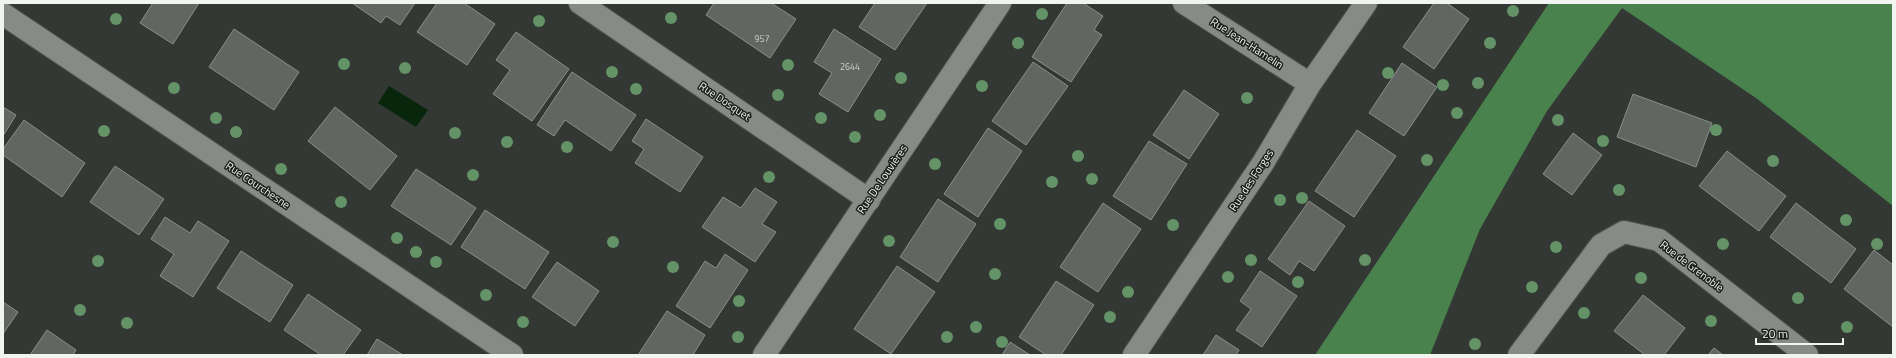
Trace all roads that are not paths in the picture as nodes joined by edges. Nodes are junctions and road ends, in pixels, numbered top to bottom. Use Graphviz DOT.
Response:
graph roads {
  1 [pos="580,3"];
  2 [pos="1000,3"];
  3 [pos="1184,3"];
  4 [pos="1366,3"];
  5 [pos="3,14"];
  6 [pos="1310,84"];
  7 [pos="869,200"];
  8 [pos="512,355"];
  9 [pos="764,355"];
  10 [pos="1134,355"];
  11 [pos="1520,355"];
  12 [pos="1807,355"];
  1 -- 7 [label="street, Rue Dosquet"];
  2 -- 7 [label="street, Rue De Louvières"];
  3 -- 6 [label="street, Rue Jean-Hamelin"];
  4 -- 6 [label="street, Rue des Forges"];
  5 -- 8 [label="street, Rue Courchesne"];
  6 -- 10 [label="street, Rue des Forges"];
  7 -- 9 [label="street, Rue De Louvières"];
  11 -- 12 [label="street, Rue de Grenoble"];
}
